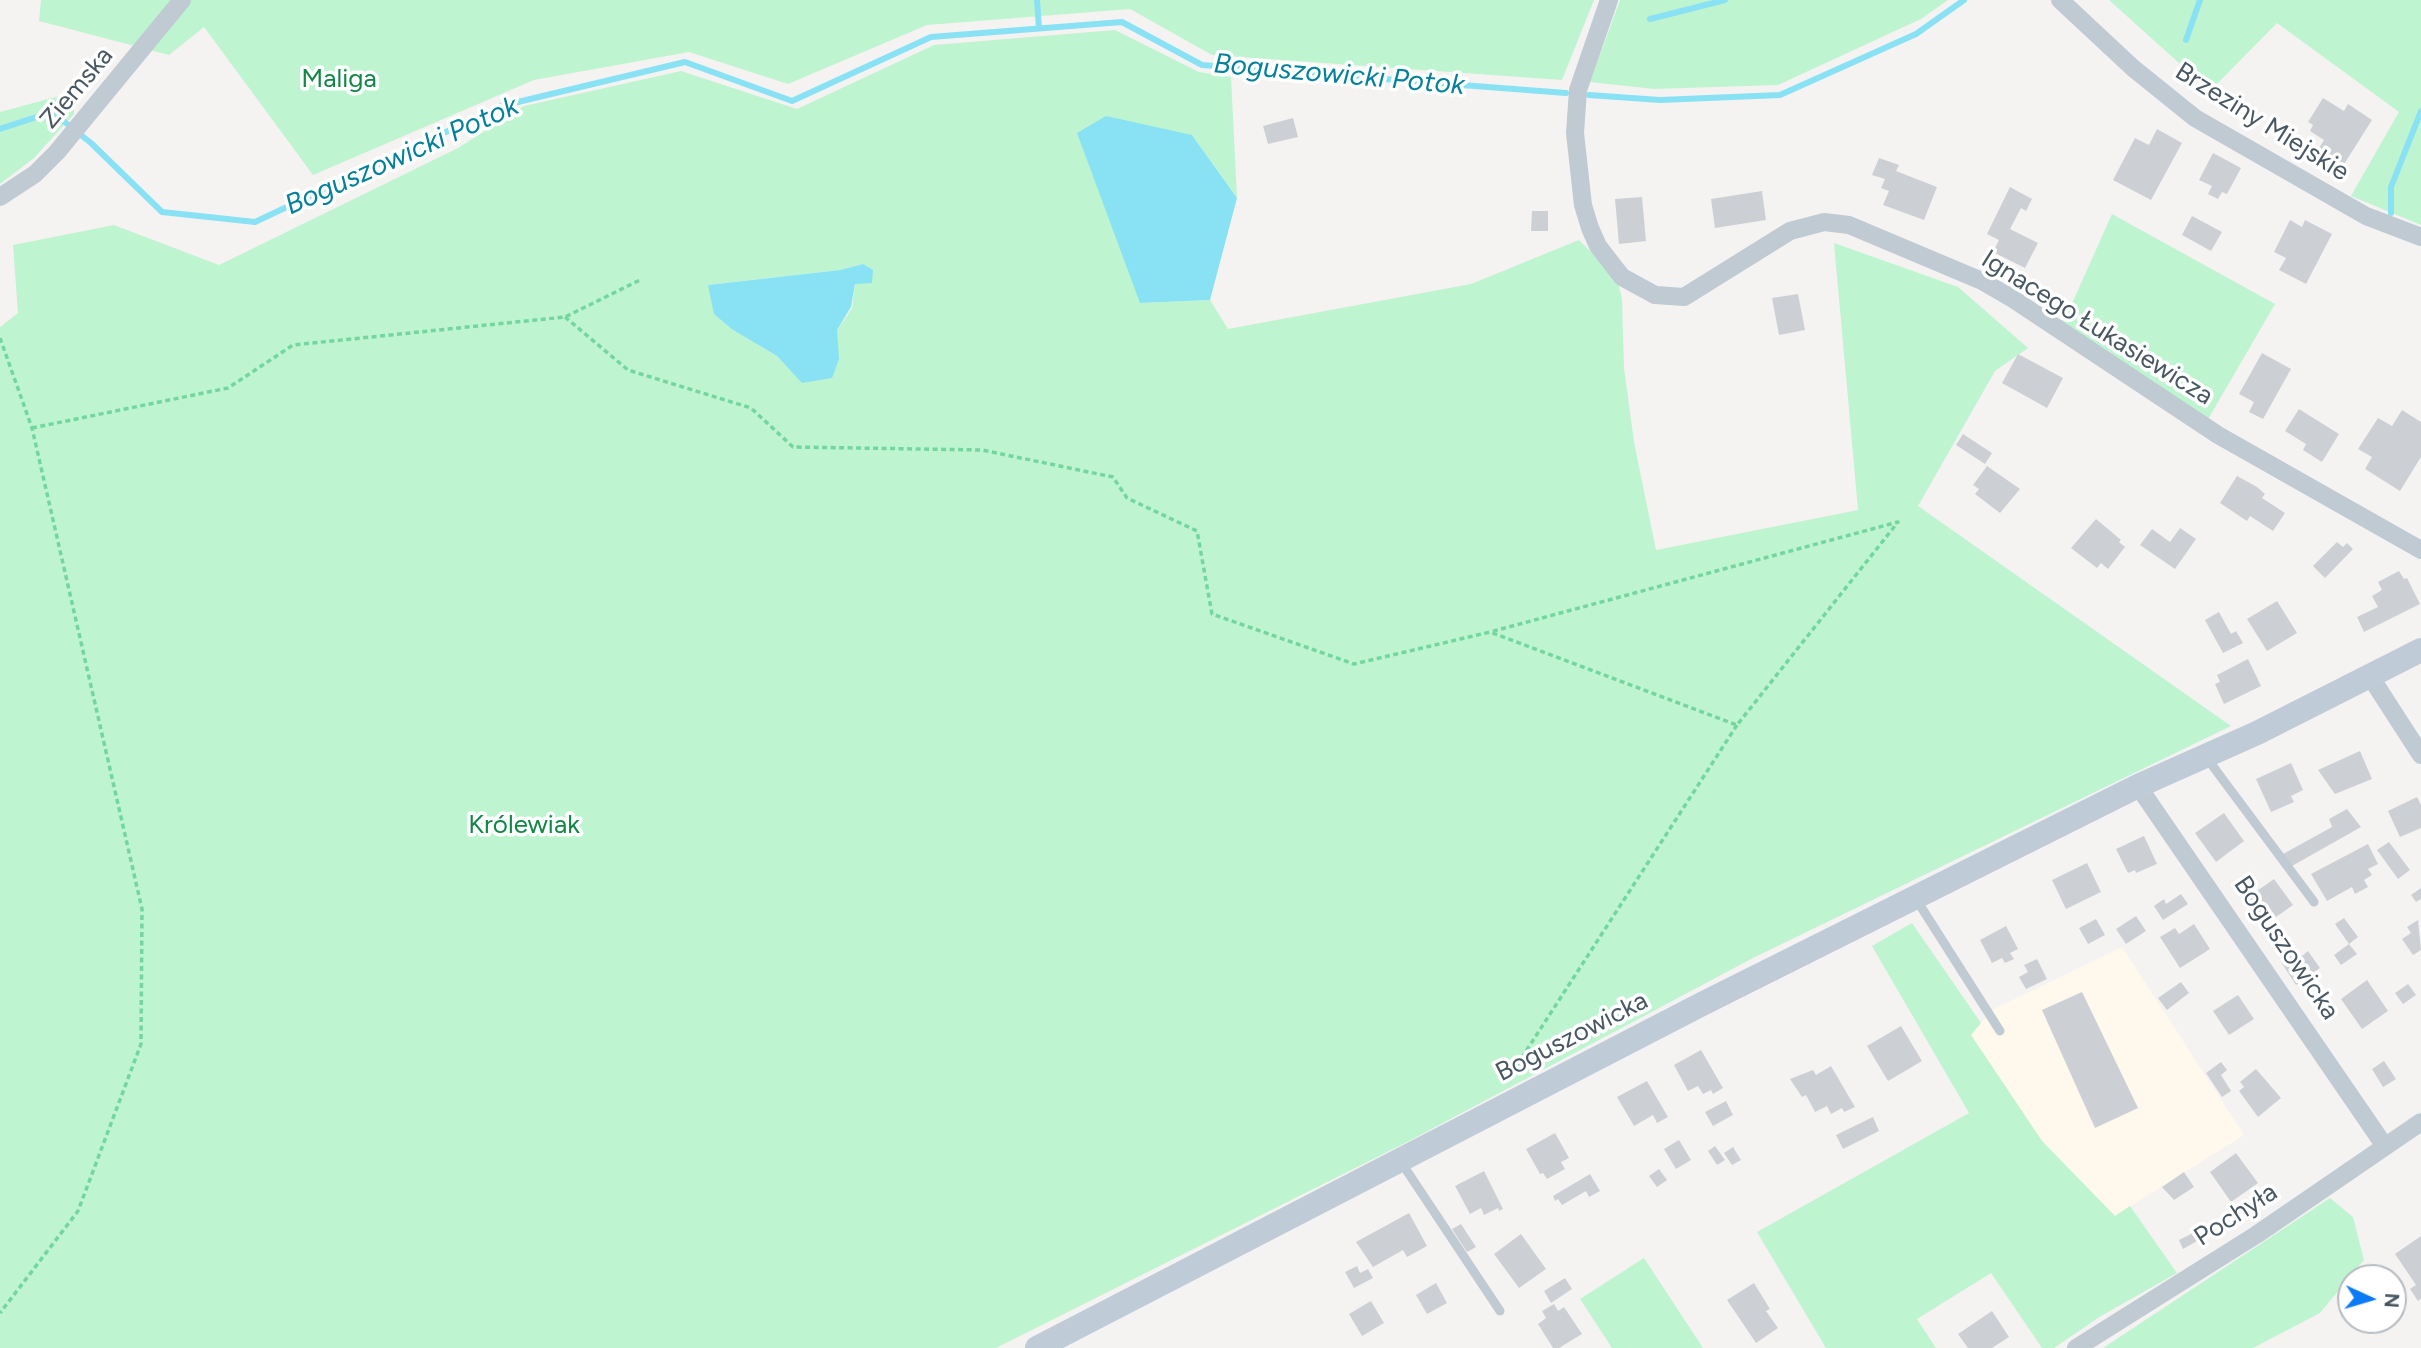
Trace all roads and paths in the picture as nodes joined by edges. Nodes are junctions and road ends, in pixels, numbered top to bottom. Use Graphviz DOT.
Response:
graph roads {
  1 [pos="182,0"];
  2 [pos="1609,0"];
  3 [pos="2060,0"];
  4 [pos="0,197"];
  5 [pos="2421,237"];
  6 [pos="642,279"];
  7 [pos="565,317"];
  8 [pos="0,338"];
  9 [pos="32,428"];
  10 [pos="2421,550"];
  11 [pos="1490,632"];
  12 [pos="2421,650"];
  13 [pos="2370,676"];
  14 [pos="1737,725"];
  15 [pos="2205,755"];
  16 [pos="2421,755"];
  17 [pos="2138,786"];
  18 [pos="1914,897"];
  19 [pos="2314,902"];
  20 [pos="2000,1031"];
  21 [pos="1506,1083"];
  22 [pos="2421,1122"];
  23 [pos="2384,1145"];
  24 [pos="1399,1161"];
  25 [pos="1500,1311"];
  26 [pos="0,1313"];
  27 [pos="1037,1348"];
  28 [pos="2076,1348"];
  1 -- 4 [label="street, Ziemska"];
  2 -- 10 [label="street, Ignacego Łukasiewicza"];
  3 -- 5 [label="street, Brzeziny Miejskie"];
  6 -- 7 [label="path"];
  7 -- 9 [label="path"];
  7 -- 11 [label="path"];
  8 -- 9 [label="path"];
  9 -- 26 [label="path"];
  11 -- 14 [label="path"];
  11 -- 14 [label="path"];
  12 -- 13 [label="street, Boguszowicka"];
  13 -- 15 [label="street, Boguszowicka"];
  13 -- 16 [label="street"];
  14 -- 21 [label="path"];
  15 -- 17 [label="street, Boguszowicka"];
  15 -- 19 [label="lane"];
  17 -- 18 [label="street, Boguszowicka"];
  17 -- 23 [label="street, Boguszowicka"];
  18 -- 20 [label="lane"];
  18 -- 24 [label="street, Boguszowicka"];
  22 -- 23 [label="street, Pochyła"];
  23 -- 28 [label="street, Pochyła"];
  24 -- 25 [label="lane"];
  24 -- 27 [label="street, Boguszowicka"];
}
